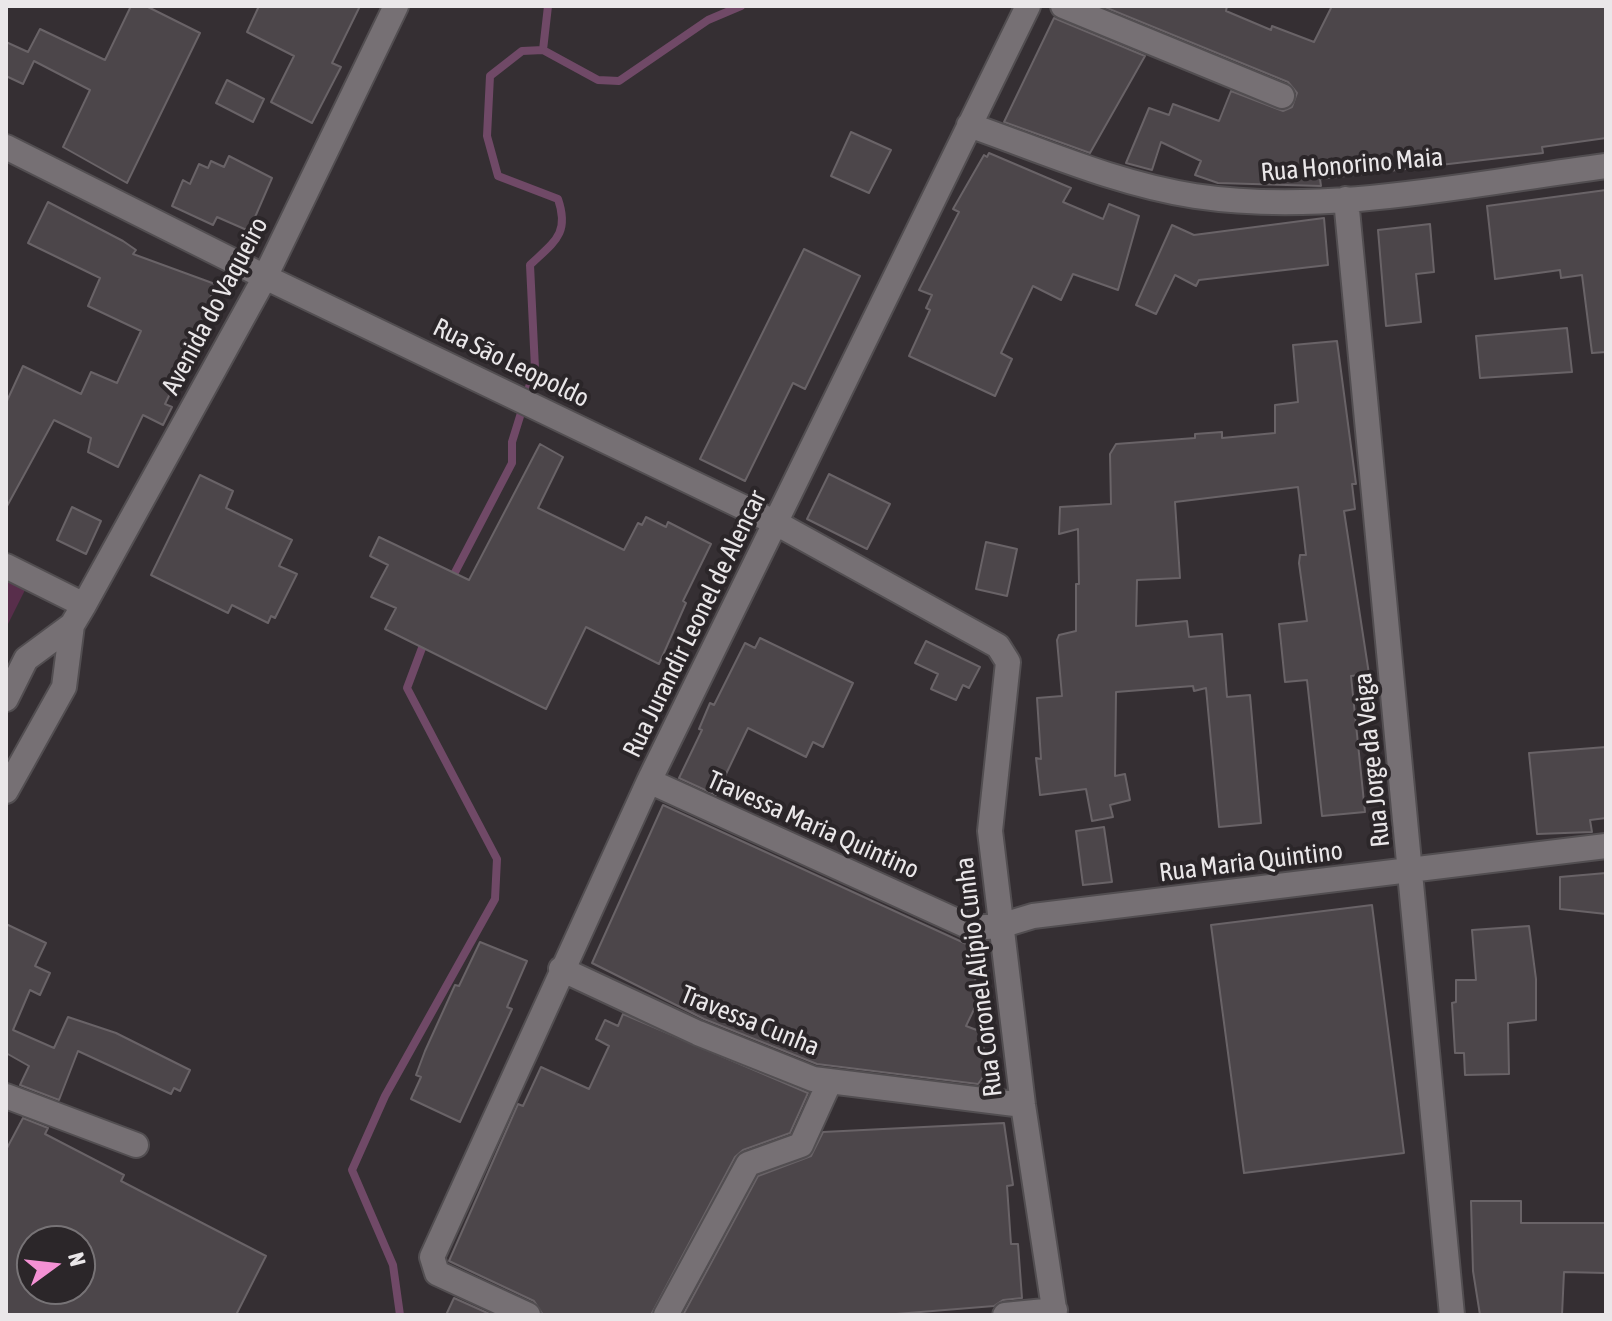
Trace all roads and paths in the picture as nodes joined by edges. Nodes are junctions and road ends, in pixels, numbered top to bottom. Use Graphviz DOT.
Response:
graph roads {
  1 [pos="396,6"];
  2 [pos="1028,6"];
  3 [pos="1063,6"];
  4 [pos="1282,96"];
  5 [pos="969,125"];
  6 [pos="6,147"];
  7 [pos="1606,166"];
  8 [pos="1346,199"];
  9 [pos="265,277"];
  10 [pos="776,523"];
  11 [pos="6,566"];
  12 [pos="78,615"];
  13 [pos="986,639"];
  14 [pos="6,699"];
  15 [pos="649,781"];
  16 [pos="6,791"];
  17 [pos="1606,846"];
  18 [pos="1411,872"];
  19 [pos="1000,926"];
  20 [pos="561,969"];
  21 [pos="830,1081"];
  22 [pos="6,1096"];
  23 [pos="1023,1105"];
  24 [pos="136,1145"];
  25 [pos="1055,1312"];
  26 [pos="528,1315"];
  27 [pos="666,1315"];
  28 [pos="1005,1315"];
  29 [pos="1452,1315"];
  1 -- 9 [label="street, Avenida do Vaqueiro"];
  2 -- 5 [label="street, Rua Jurandir Leonel de Alencar"];
  3 -- 4 [label="street"];
  5 -- 8 [label="street, Rua Honorino Maia"];
  5 -- 10 [label="street, Rua Jurandir Leonel de Alencar"];
  6 -- 9 [label="street, Rua São Leopoldo"];
  7 -- 8 [label="street, Rua Honorino Maia"];
  8 -- 18 [label="street, Rua Jorge da Veiga"];
  9 -- 10 [label="street, Rua São Leopoldo"];
  9 -- 12 [label="street, Avenida do Vaqueiro"];
  10 -- 13 [label="street, Rua São Leopoldo"];
  10 -- 15 [label="street, Rua Jurandir Leonel de Alencar"];
  11 -- 12 [label="street"];
  12 -- 14 [label="street, Avenida do Vaqueiro"];
  12 -- 16 [label="street, Avenida do Vaqueiro"];
  13 -- 19 [label="street, Rua Coronel Alípio Cunha"];
  15 -- 19 [label="street, Travessa Maria Quintino"];
  15 -- 20 [label="street, Rua Jurandir Leonel de Alencar"];
  17 -- 18 [label="street, Rua Maria Quintino"];
  18 -- 19 [label="street, Rua Maria Quintino"];
  18 -- 29 [label="street, Rua Jorge da Veiga"];
  19 -- 23 [label="street, Rua Coronel Alípio Cunha"];
  20 -- 21 [label="street, Travessa Cunha"];
  20 -- 26 [label="street, Rua Jurandir Leonel de Alencar"];
  21 -- 23 [label="street, Travessa Cunha"];
  21 -- 27 [label="street"];
  22 -- 24 [label="street"];
  23 -- 25 [label="street, Rua Coronel Alípio Cunha"];
  25 -- 28 [label="street"];
}
